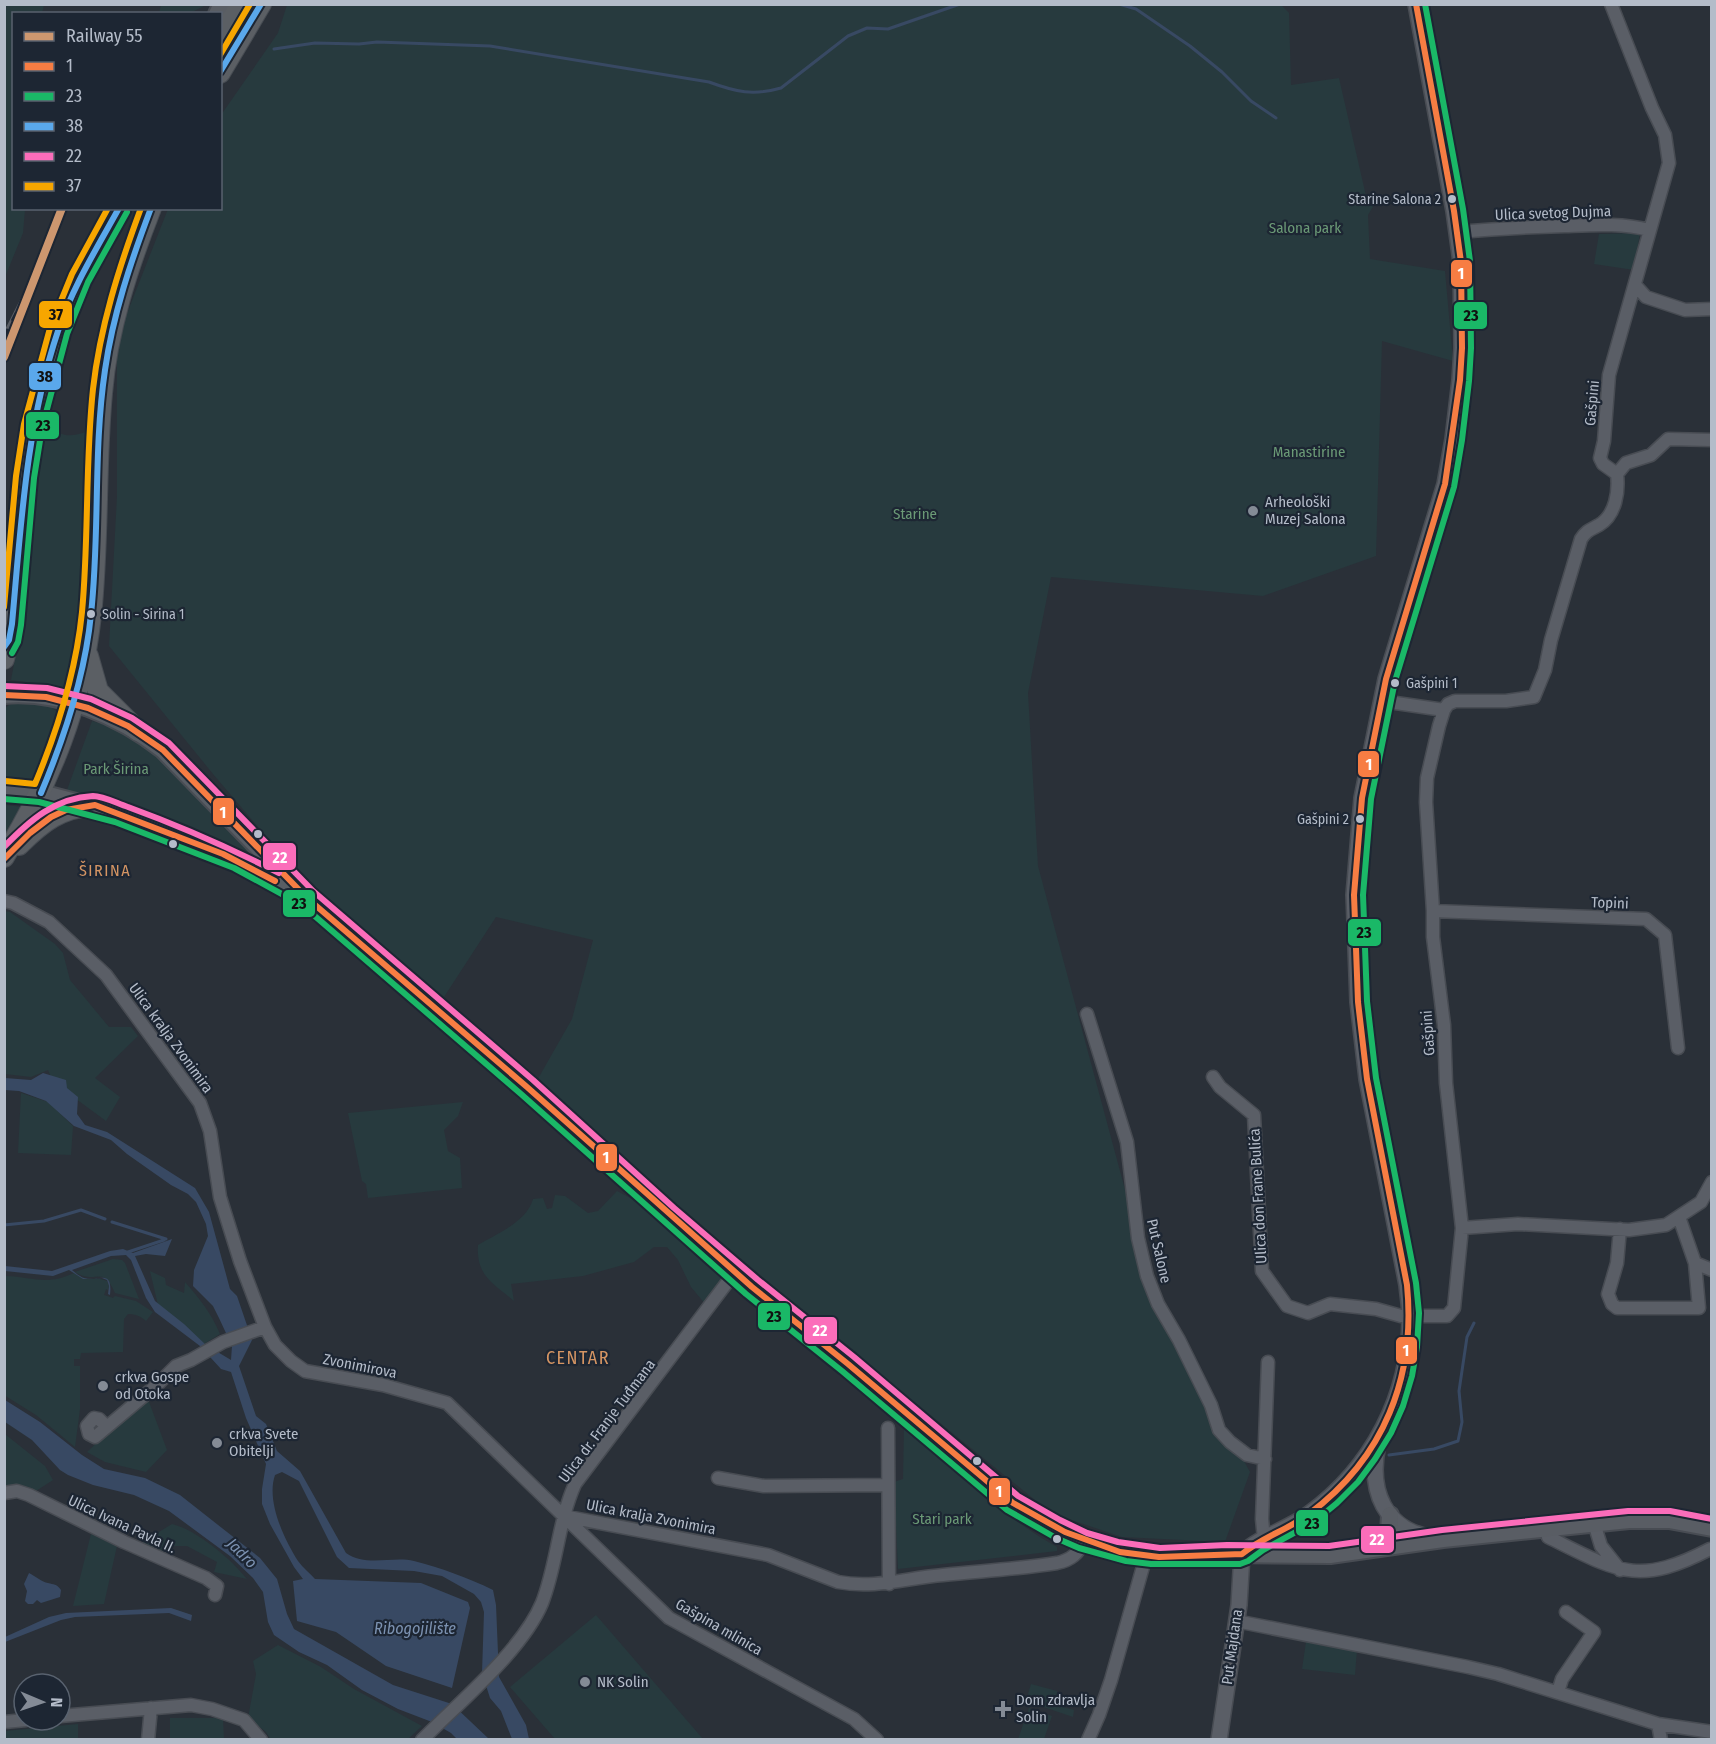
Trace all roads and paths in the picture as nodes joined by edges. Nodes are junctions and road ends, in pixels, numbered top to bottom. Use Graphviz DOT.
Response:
graph roads {
  1 [pos="241,4"];
  2 [pos="261,4"];
  3 [pos="1416,4"];
  4 [pos="1611,4"];
  5 [pos="222,36"];
  6 [pos="222,70"];
  7 [pos="118,210"];
  8 [pos="150,210"];
  9 [pos="1649,231"];
  10 [pos="1457,232"];
  11 [pos="1636,286"];
  12 [pos="1712,309"];
  13 [pos="1712,440"];
  14 [pos="1617,474"];
  15 [pos="7,644"];
  16 [pos="86,644"];
  17 [pos="4,659"];
  18 [pos="4,695"];
  19 [pos="1382,700"];
  20 [pos="73,703"];
  21 [pos="1444,710"];
  22 [pos="138,731"];
  23 [pos="4,790"];
  24 [pos="41,793"];
  25 [pos="95,806"];
  26 [pos="4,859"];
  27 [pos="307,898"];
  28 [pos="4,902"];
  29 [pos="1433,911"];
  30 [pos="1087,1014"];
  31 [pos="1678,1048"];
  32 [pos="1213,1077"];
  33 [pos="1712,1182"];
  34 [pos="1679,1217"];
  35 [pos="1462,1228"];
  36 [pos="1620,1229"];
  37 [pos="1695,1263"];
  38 [pos="1712,1270"];
  39 [pos="735,1272"];
  40 [pos="1410,1317"];
  41 [pos="259,1329"];
  42 [pos="275,1345"];
  43 [pos="1268,1362"];
  44 [pos="447,1403"];
  45 [pos="106,1426"];
  46 [pos="888,1428"];
  47 [pos="1379,1438"];
  48 [pos="1265,1459"];
  49 [pos="718,1478"];
  50 [pos="888,1485"];
  51 [pos="4,1493"];
  52 [pos="563,1515"];
  53 [pos="1390,1515"];
  54 [pos="1594,1523"];
  55 [pos="1712,1528"];
  56 [pos="1548,1537"];
  57 [pos="1264,1539"];
  58 [pos="1443,1539"];
  59 [pos="1084,1541"];
  60 [pos="1380,1548"];
  61 [pos="1710,1549"];
  62 [pos="1242,1554"];
  63 [pos="1146,1556"];
  64 [pos="1620,1570"];
  65 [pos="889,1584"];
  66 [pos="215,1595"];
  67 [pos="1566,1612"];
  68 [pos="1236,1621"];
  69 [pos="1558,1692"];
  70 [pos="151,1708"];
  71 [pos="72,1715"];
  72 [pos="1658,1724"];
  73 [pos="1712,1732"];
  74 [pos="423,1738"];
  75 [pos="148,1740"];
  76 [pos="261,1740"];
  77 [pos="877,1740"];
  78 [pos="1088,1740"];
  79 [pos="1219,1740"];
  80 [pos="1661,1740"];
  1 -- 5 [label="highway"];
  2 -- 6 [label="highway"];
  3 -- 10 [label="street"];
  4 -- 9 [label="street, Gašpini"];
  7 -- 15 [label="highway"];
  8 -- 16 [label="highway"];
  9 -- 10 [label="street, Ulica svetog Dujma"];
  9 -- 11 [label="street, Gašpini"];
  10 -- 19 [label="street"];
  11 -- 12 [label="street"];
  11 -- 14 [label="street, Gašpini"];
  13 -- 14 [label="street"];
  14 -- 21 [label="street"];
  15 -- 17 [label="highway"];
  16 -- 20 [label="highway"];
  16 -- 22 [label="highway"];
  18 -- 20 [label="main road"];
  19 -- 21 [label="street"];
  19 -- 40 [label="street"];
  20 -- 22 [label="main road"];
  20 -- 24 [label="highway"];
  21 -- 29 [label="street, Gašpini"];
  22 -- 27 [label="main road"];
  23 -- 24 [label="main road"];
  24 -- 25 [label="main road"];
  24 -- 26 [label="highway"];
  25 -- 26 [label="highway"];
  25 -- 27 [label="main road"];
  27 -- 39 [label="main road"];
  28 -- 41 [label="street, Ulica kralja Zvonimira"];
  29 -- 31 [label="street, Topini"];
  29 -- 35 [label="street, Gašpini"];
  30 -- 48 [label="street, Put Salone"];
  32 -- 40 [label="street, Ulica don Frane Bulića"];
  33 -- 34 [label="street"];
  34 -- 36 [label="street"];
  34 -- 37 [label="street"];
  35 -- 36 [label="street"];
  35 -- 40 [label="street, Gašpini"];
  36 -- 37 [label="street"];
  37 -- 38 [label="street"];
  39 -- 52 [label="street, Ulica dr. Franje Tuđmana"];
  39 -- 59 [label="main road"];
  40 -- 47 [label="street"];
  41 -- 42 [label="street, Ulica kralja Zvonimira"];
  41 -- 45 [label="street"];
  42 -- 44 [label="street, Zvonimirova"];
  43 -- 48 [label="street"];
  44 -- 52 [label="street, Ulica kralja Zvonimira"];
  46 -- 50 [label="street"];
  47 -- 53 [label="street"];
  47 -- 57 [label="street"];
  48 -- 57 [label="street"];
  49 -- 50 [label="street"];
  50 -- 65 [label="street"];
  51 -- 66 [label="street, Ulica Ivana Pavla II."];
  52 -- 65 [label="street, Ulica kralja Zvonimira"];
  52 -- 74 [label="street, Ulica dr. Franje Tuđmana"];
  52 -- 77 [label="street, Gašpina mlinica"];
  53 -- 58 [label="street"];
  53 -- 60 [label="main road"];
  54 -- 55 [label="main road"];
  54 -- 58 [label="main road"];
  54 -- 64 [label="street"];
  56 -- 64 [label="street"];
  57 -- 62 [label="street"];
  58 -- 60 [label="main road"];
  59 -- 63 [label="main road"];
  59 -- 65 [label="street, Ulica kralja Zvonimira"];
  60 -- 62 [label="main road"];
  61 -- 64 [label="street"];
  62 -- 63 [label="main road"];
  62 -- 68 [label="street, Put Majdana"];
  63 -- 78 [label="street"];
  67 -- 69 [label="street"];
  68 -- 69 [label="street"];
  68 -- 79 [label="street, Put Majdana"];
  69 -- 72 [label="street"];
  70 -- 71 [label="street"];
  70 -- 75 [label="street"];
  70 -- 76 [label="street"];
  72 -- 73 [label="street"];
  72 -- 80 [label="street"];
}
